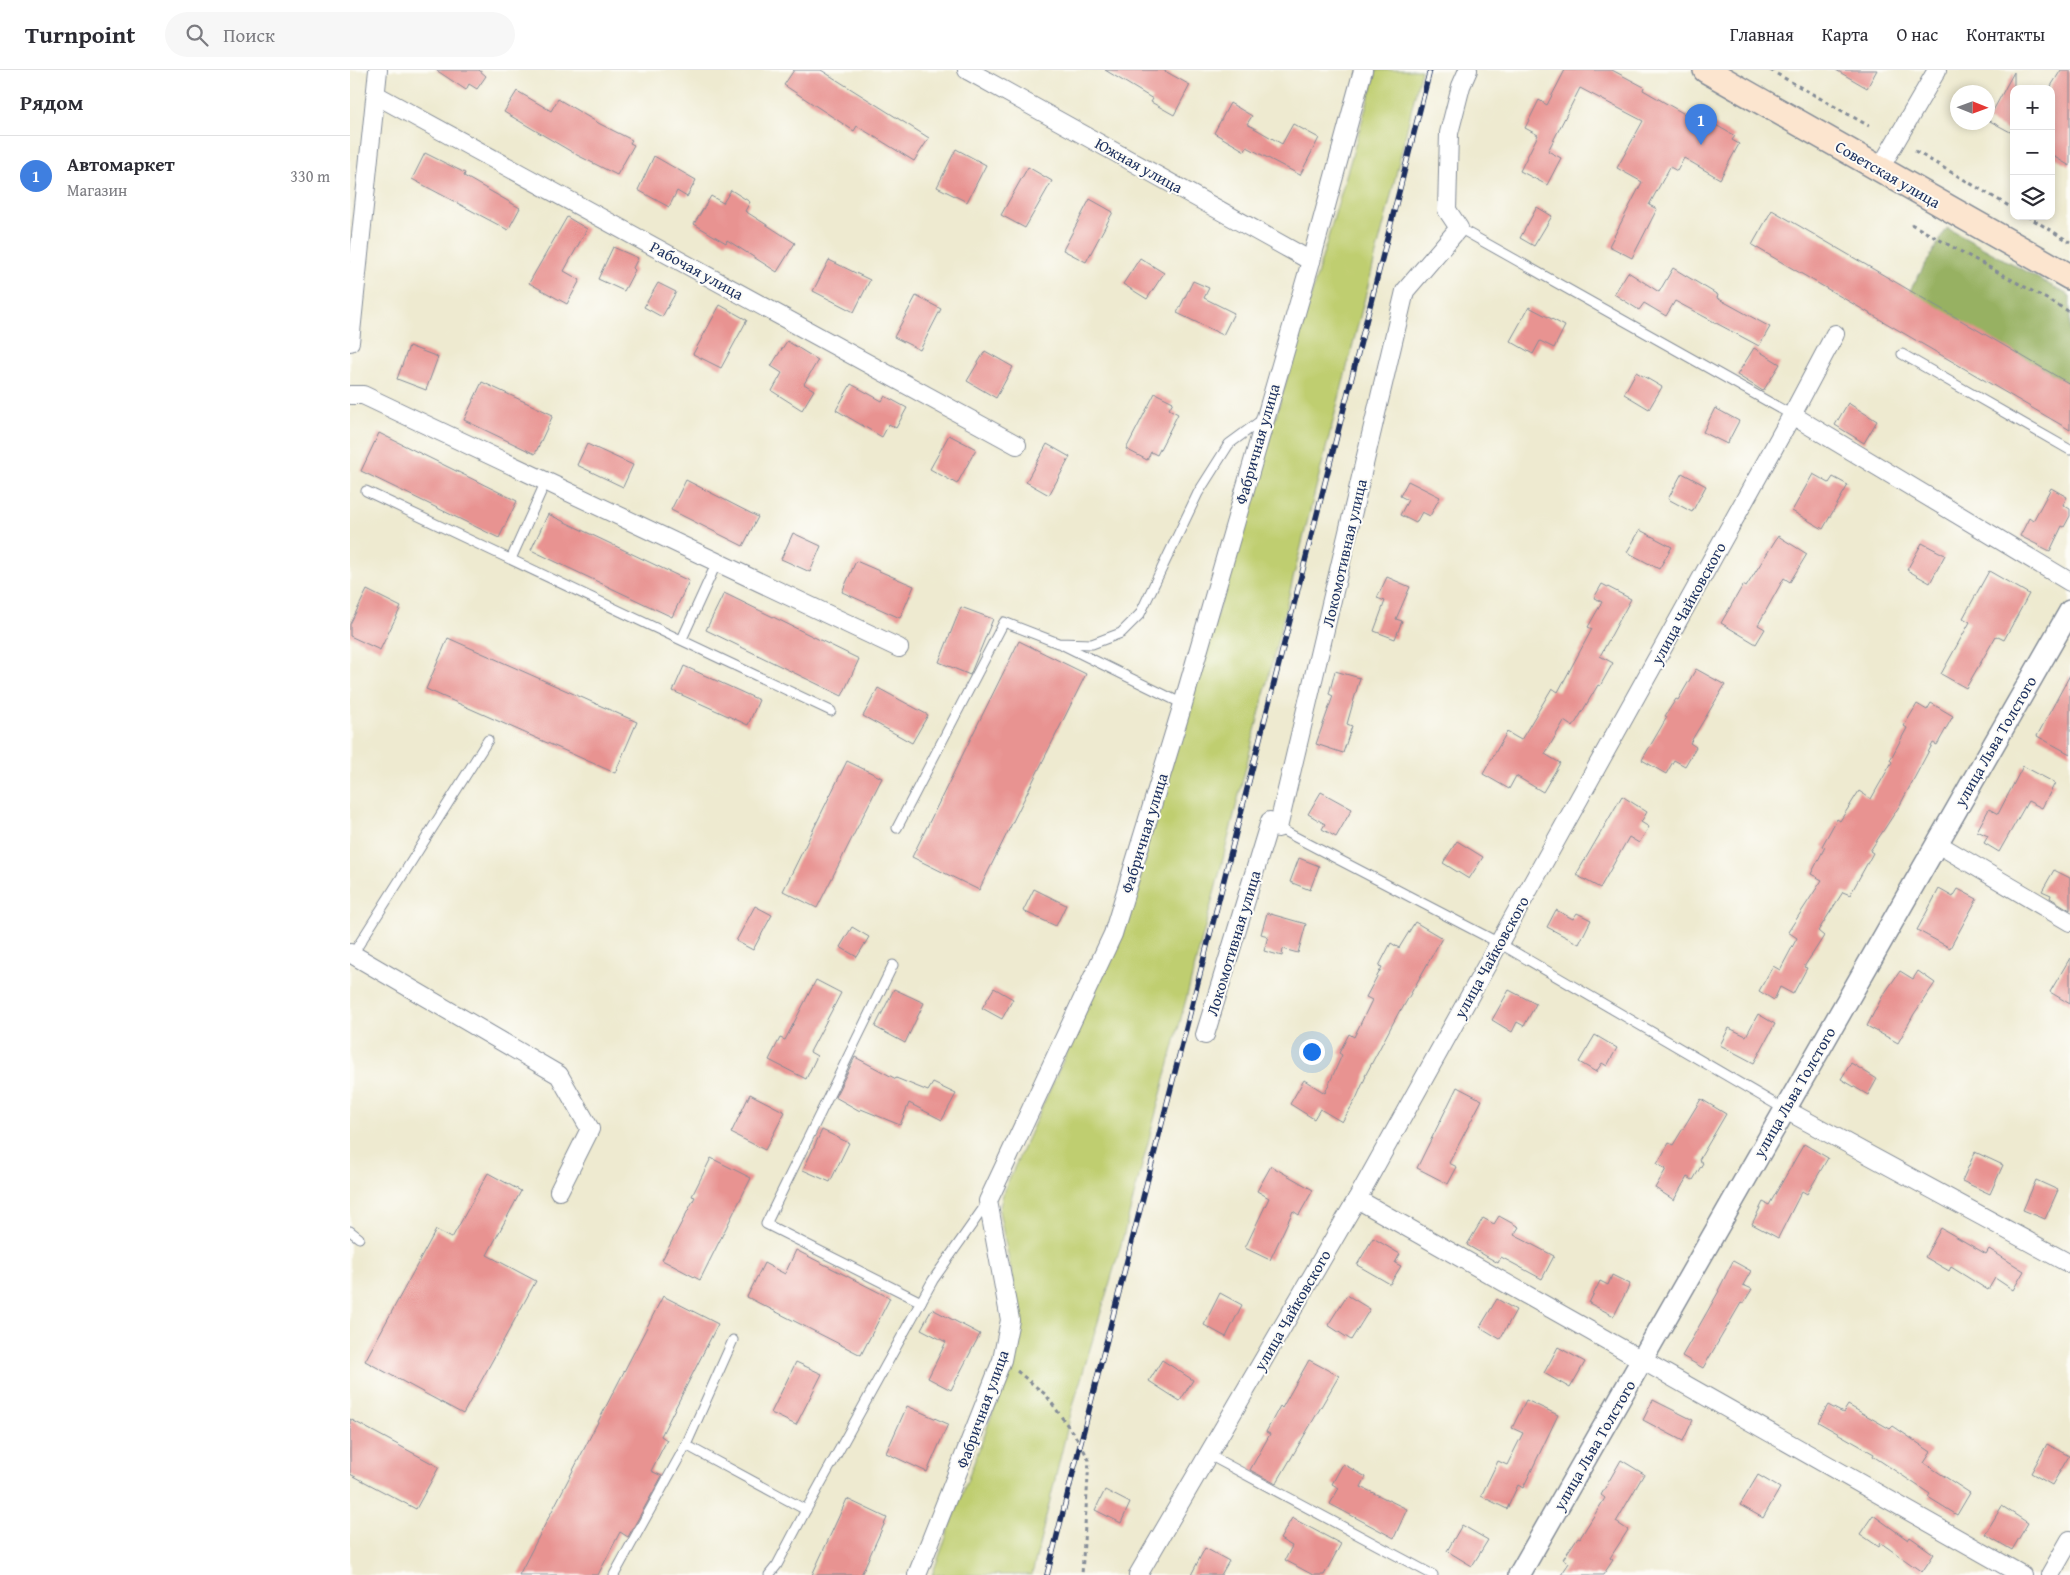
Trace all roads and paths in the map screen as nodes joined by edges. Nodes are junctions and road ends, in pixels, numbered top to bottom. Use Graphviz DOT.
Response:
graph roads {
  1 [pos="378,70"];
  2 [pos="967,70"];
  3 [pos="1363,70"];
  4 [pos="1468,70"];
  5 [pos="1706,70"];
  6 [pos="1770,70"];
  7 [pos="1935,71"];
  8 [pos="376,95"];
  9 [pos="1869,126"];
  10 [pos="1915,151"];
  11 [pos="1879,170"];
  12 [pos="2010,207"];
  13 [pos="2033,220"];
  14 [pos="1911,224"];
  15 [pos="1459,228"];
  16 [pos="2070,242"];
  17 [pos="1311,261"];
  18 [pos="2070,277"];
  19 [pos="2070,312"];
  20 [pos="1834,334"];
  21 [pos="350,342"];
  22 [pos="1902,354"];
  23 [pos="350,395"];
  24 [pos="1792,415"];
  25 [pos="1265,417"];
  26 [pos="1017,445"];
  27 [pos="2070,450"];
  28 [pos="546,482"];
  29 [pos="366,491"];
  30 [pos="511,559"];
  31 [pos="717,562"];
  32 [pos="2070,582"];
  33 [pos="2070,611"];
  34 [pos="682,639"];
  35 [pos="1058,643"];
  36 [pos="898,648"];
  37 [pos="1183,704"];
  38 [pos="831,711"];
  39 [pos="488,740"];
  40 [pos="897,828"];
  41 [pos="1278,828"];
  42 [pos="1936,843"];
  43 [pos="2070,922"];
  44 [pos="1499,943"];
  45 [pos="350,956"];
  46 [pos="893,965"];
  47 [pos="1205,1035"];
  48 [pos="1784,1109"];
  49 [pos="559,1191"];
  50 [pos="1356,1198"];
  51 [pos="988,1201"];
  52 [pos="350,1231"];
  53 [pos="359,1238"];
  54 [pos="2070,1264"];
  55 [pos="921,1302"];
  56 [pos="733,1340"];
  57 [pos="1002,1360"];
  58 [pos="1643,1360"];
  59 [pos="686,1445"];
  60 [pos="1209,1455"];
  61 [pos="806,1510"];
  62 [pos="2070,1540"];
  63 [pos="614,1575"];
  64 [pos="769,1575"];
  65 [pos="917,1575"];
  66 [pos="1082,1575"];
  67 [pos="1138,1575"];
  68 [pos="1433,1575"];
  69 [pos="1520,1575"];
  70 [pos="2022,1575"];
  71 [pos="2050,1575"];
  1 -- 8 [label="street"];
  2 -- 17 [label="street, Южная улица"];
  3 -- 17 [label="street, Фабричная улица"];
  4 -- 15 [label="street"];
  5 -- 11 [label="main road, Советская улица"];
  6 -- 9 [label="path"];
  7 -- 11 [label="street"];
  8 -- 21 [label="street"];
  8 -- 26 [label="street, Рабочая улица"];
  10 -- 12 [label="path"];
  11 -- 18 [label="main road, Советская улица"];
  13 -- 16 [label="path"];
  14 -- 19 [label="path"];
  15 -- 24 [label="lane"];
  15 -- 41 [label="street, Локомотивная улица"];
  17 -- 25 [label="street, Фабричная улица"];
  20 -- 24 [label="street, улица Чайковского"];
  22 -- 27 [label="lane"];
  23 -- 28 [label="street"];
  24 -- 32 [label="street"];
  24 -- 44 [label="street, улица Чайковского"];
  25 -- 35 [label="lane"];
  25 -- 37 [label="street, Фабричная улица"];
  28 -- 30 [label="lane"];
  28 -- 31 [label="street"];
  29 -- 30 [label="lane"];
  30 -- 34 [label="lane"];
  31 -- 34 [label="lane"];
  31 -- 36 [label="street"];
  33 -- 42 [label="street, улица Льва Толстого"];
  34 -- 38 [label="lane"];
  35 -- 37 [label="lane"];
  35 -- 40 [label="lane"];
  37 -- 51 [label="street, Фабричная улица"];
  39 -- 45 [label="lane"];
  41 -- 44 [label="lane"];
  41 -- 47 [label="street, Локомотивная улица"];
  42 -- 43 [label="street"];
  42 -- 48 [label="street, улица Льва Толстого"];
  44 -- 48 [label="lane"];
  44 -- 50 [label="street, улица Чайковского"];
  45 -- 49 [label="street"];
  46 -- 55 [label="lane"];
  48 -- 54 [label="street"];
  48 -- 58 [label="street, улица Льва Толстого"];
  50 -- 58 [label="street"];
  50 -- 60 [label="street, улица Чайковского"];
  51 -- 55 [label="lane"];
  51 -- 57 [label="street, Фабричная улица"];
  52 -- 53 [label="lane"];
  55 -- 61 [label="lane"];
  56 -- 59 [label="lane"];
  57 -- 65 [label="street, Фабричная улица"];
  57 -- 66 [label="path"];
  58 -- 69 [label="street, улица Льва Толстого"];
  58 -- 70 [label="street"];
  59 -- 61 [label="lane"];
  59 -- 63 [label="lane"];
  60 -- 67 [label="street, улица Чайковского"];
  60 -- 68 [label="lane"];
  61 -- 64 [label="lane"];
  62 -- 71 [label="street"];
}
